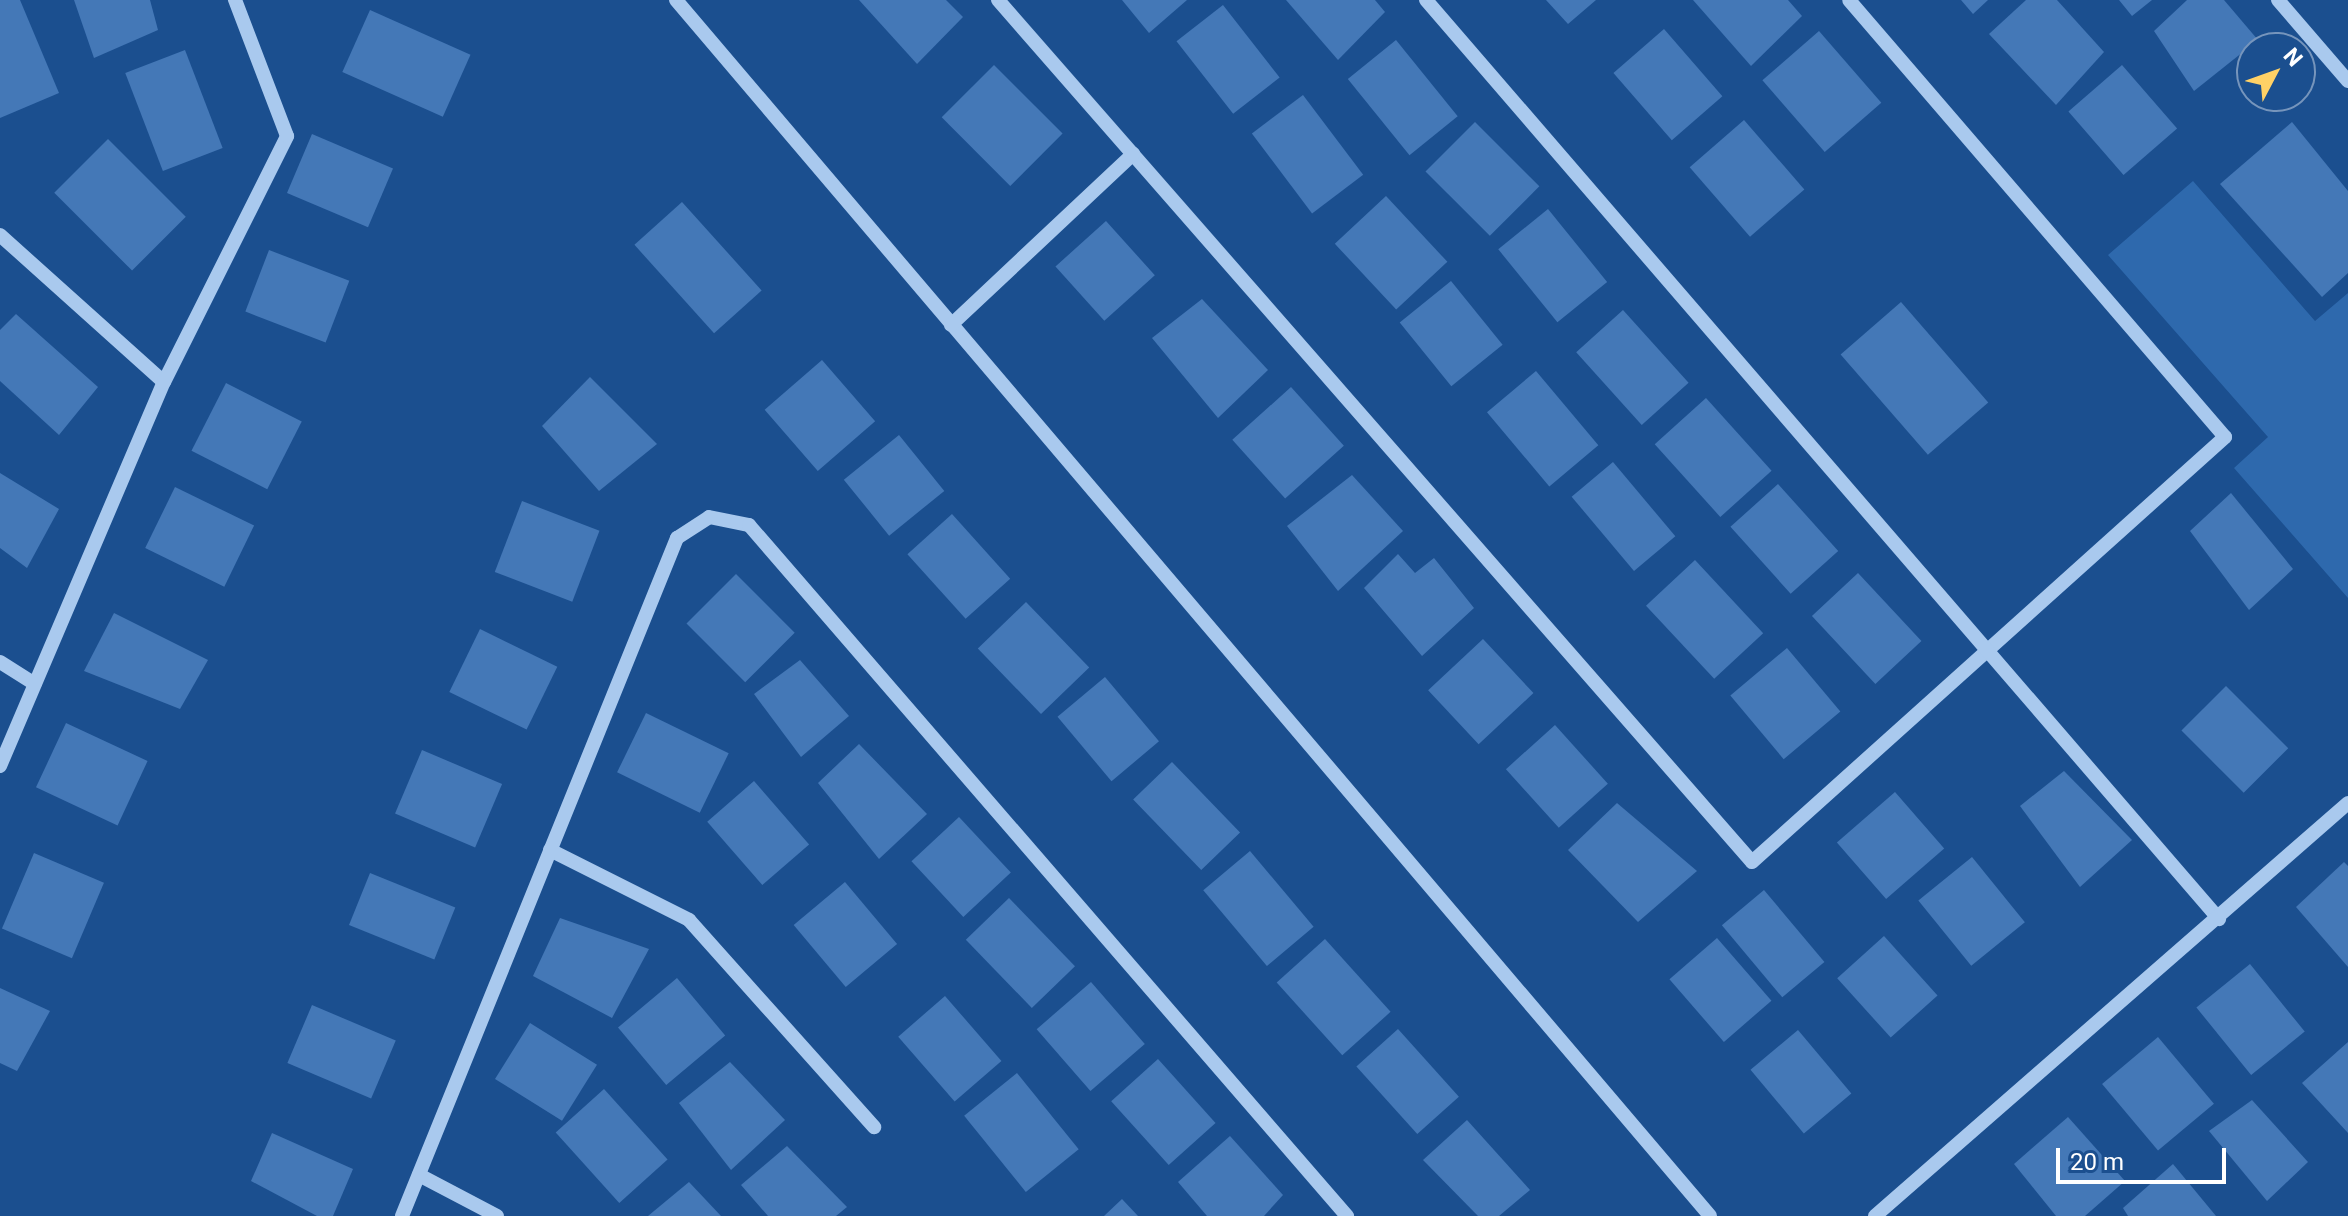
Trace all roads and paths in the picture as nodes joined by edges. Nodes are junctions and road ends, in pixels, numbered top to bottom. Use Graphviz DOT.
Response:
graph roads {
  1 [pos="235,0"];
  2 [pos="676,0"];
  3 [pos="998,0"];
  4 [pos="1426,0"];
  5 [pos="1849,0"];
  6 [pos="2278,0"];
  7 [pos="2348,81"];
  8 [pos="1133,154"];
  9 [pos="0,235"];
  10 [pos="951,325"];
  11 [pos="164,382"];
  12 [pos="1986,650"];
  13 [pos="0,662"];
  14 [pos="35,684"];
  15 [pos="0,766"];
  16 [pos="2348,803"];
  17 [pos="550,850"];
  18 [pos="2219,919"];
  19 [pos="874,1127"];
  20 [pos="419,1175"];
  21 [pos="402,1216"];
  22 [pos="497,1216"];
  23 [pos="1347,1216"];
  24 [pos="1710,1216"];
  25 [pos="1875,1216"];
  1 -- 11 [label="street"];
  2 -- 10 [label="street"];
  3 -- 8 [label="street"];
  4 -- 12 [label="street"];
  5 -- 12 [label="street"];
  6 -- 7 [label="street"];
  8 -- 10 [label="street"];
  8 -- 12 [label="street"];
  9 -- 11 [label="street"];
  10 -- 24 [label="street"];
  11 -- 14 [label="street"];
  12 -- 18 [label="street"];
  13 -- 14 [label="street"];
  14 -- 15 [label="street"];
  16 -- 18 [label="street"];
  17 -- 19 [label="street"];
  17 -- 20 [label="street"];
  17 -- 23 [label="street"];
  18 -- 25 [label="street"];
  20 -- 21 [label="street"];
  20 -- 22 [label="street"];
}
